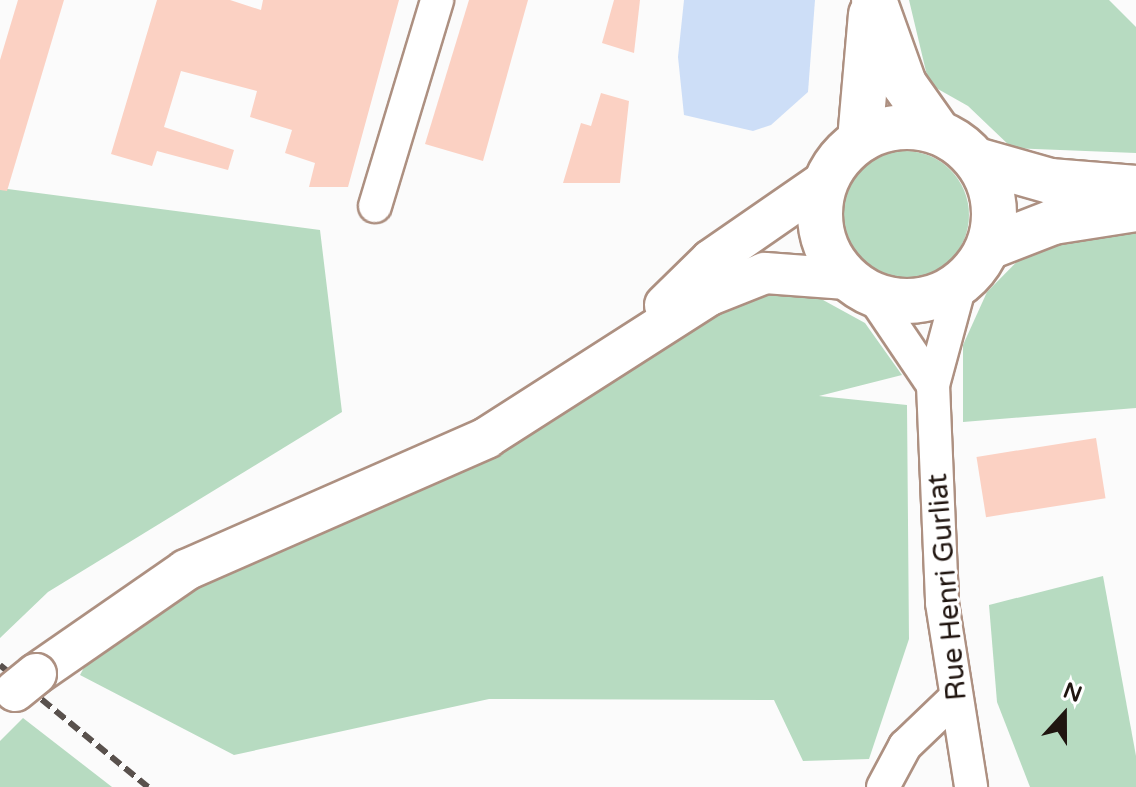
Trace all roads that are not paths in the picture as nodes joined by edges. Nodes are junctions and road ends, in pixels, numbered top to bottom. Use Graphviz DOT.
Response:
graph roads {
  1 [pos="437,0"];
  2 [pos="873,0"];
  3 [pos="938,132"];
  4 [pos="860,140"];
  5 [pos="976,160"];
  6 [pos="825,181"];
  7 [pos="1136,188"];
  8 [pos="375,206"];
  9 [pos="1136,209"];
  10 [pos="989,247"];
  11 [pos="960,285"];
  12 [pos="860,288"];
  13 [pos="616,353"];
  14 [pos="933,385"];
  15 [pos="17,690"];
  16 [pos="955,698"];
  17 [pos="883,787"];
  18 [pos="971,787"];
  1 -- 8 [label="street"];
  2 -- 3 [label="main road"];
  2 -- 4 [label="main road"];
  3 -- 4 [label="main road"];
  3 -- 5 [label="main road"];
  4 -- 6 [label="main road"];
  5 -- 7 [label="main road"];
  5 -- 10 [label="main road"];
  6 -- 12 [label="main road"];
  6 -- 13 [label="street"];
  9 -- 10 [label="main road"];
  10 -- 11 [label="main road"];
  11 -- 12 [label="main road"];
  11 -- 14 [label="street, Rue Henri Gurliat"];
  12 -- 13 [label="street"];
  12 -- 14 [label="street"];
  13 -- 15 [label="street"];
  14 -- 16 [label="street, Rue Henri Gurliat"];
  16 -- 17 [label="street"];
  16 -- 18 [label="street, Rue Henri Gurliat"];
}
